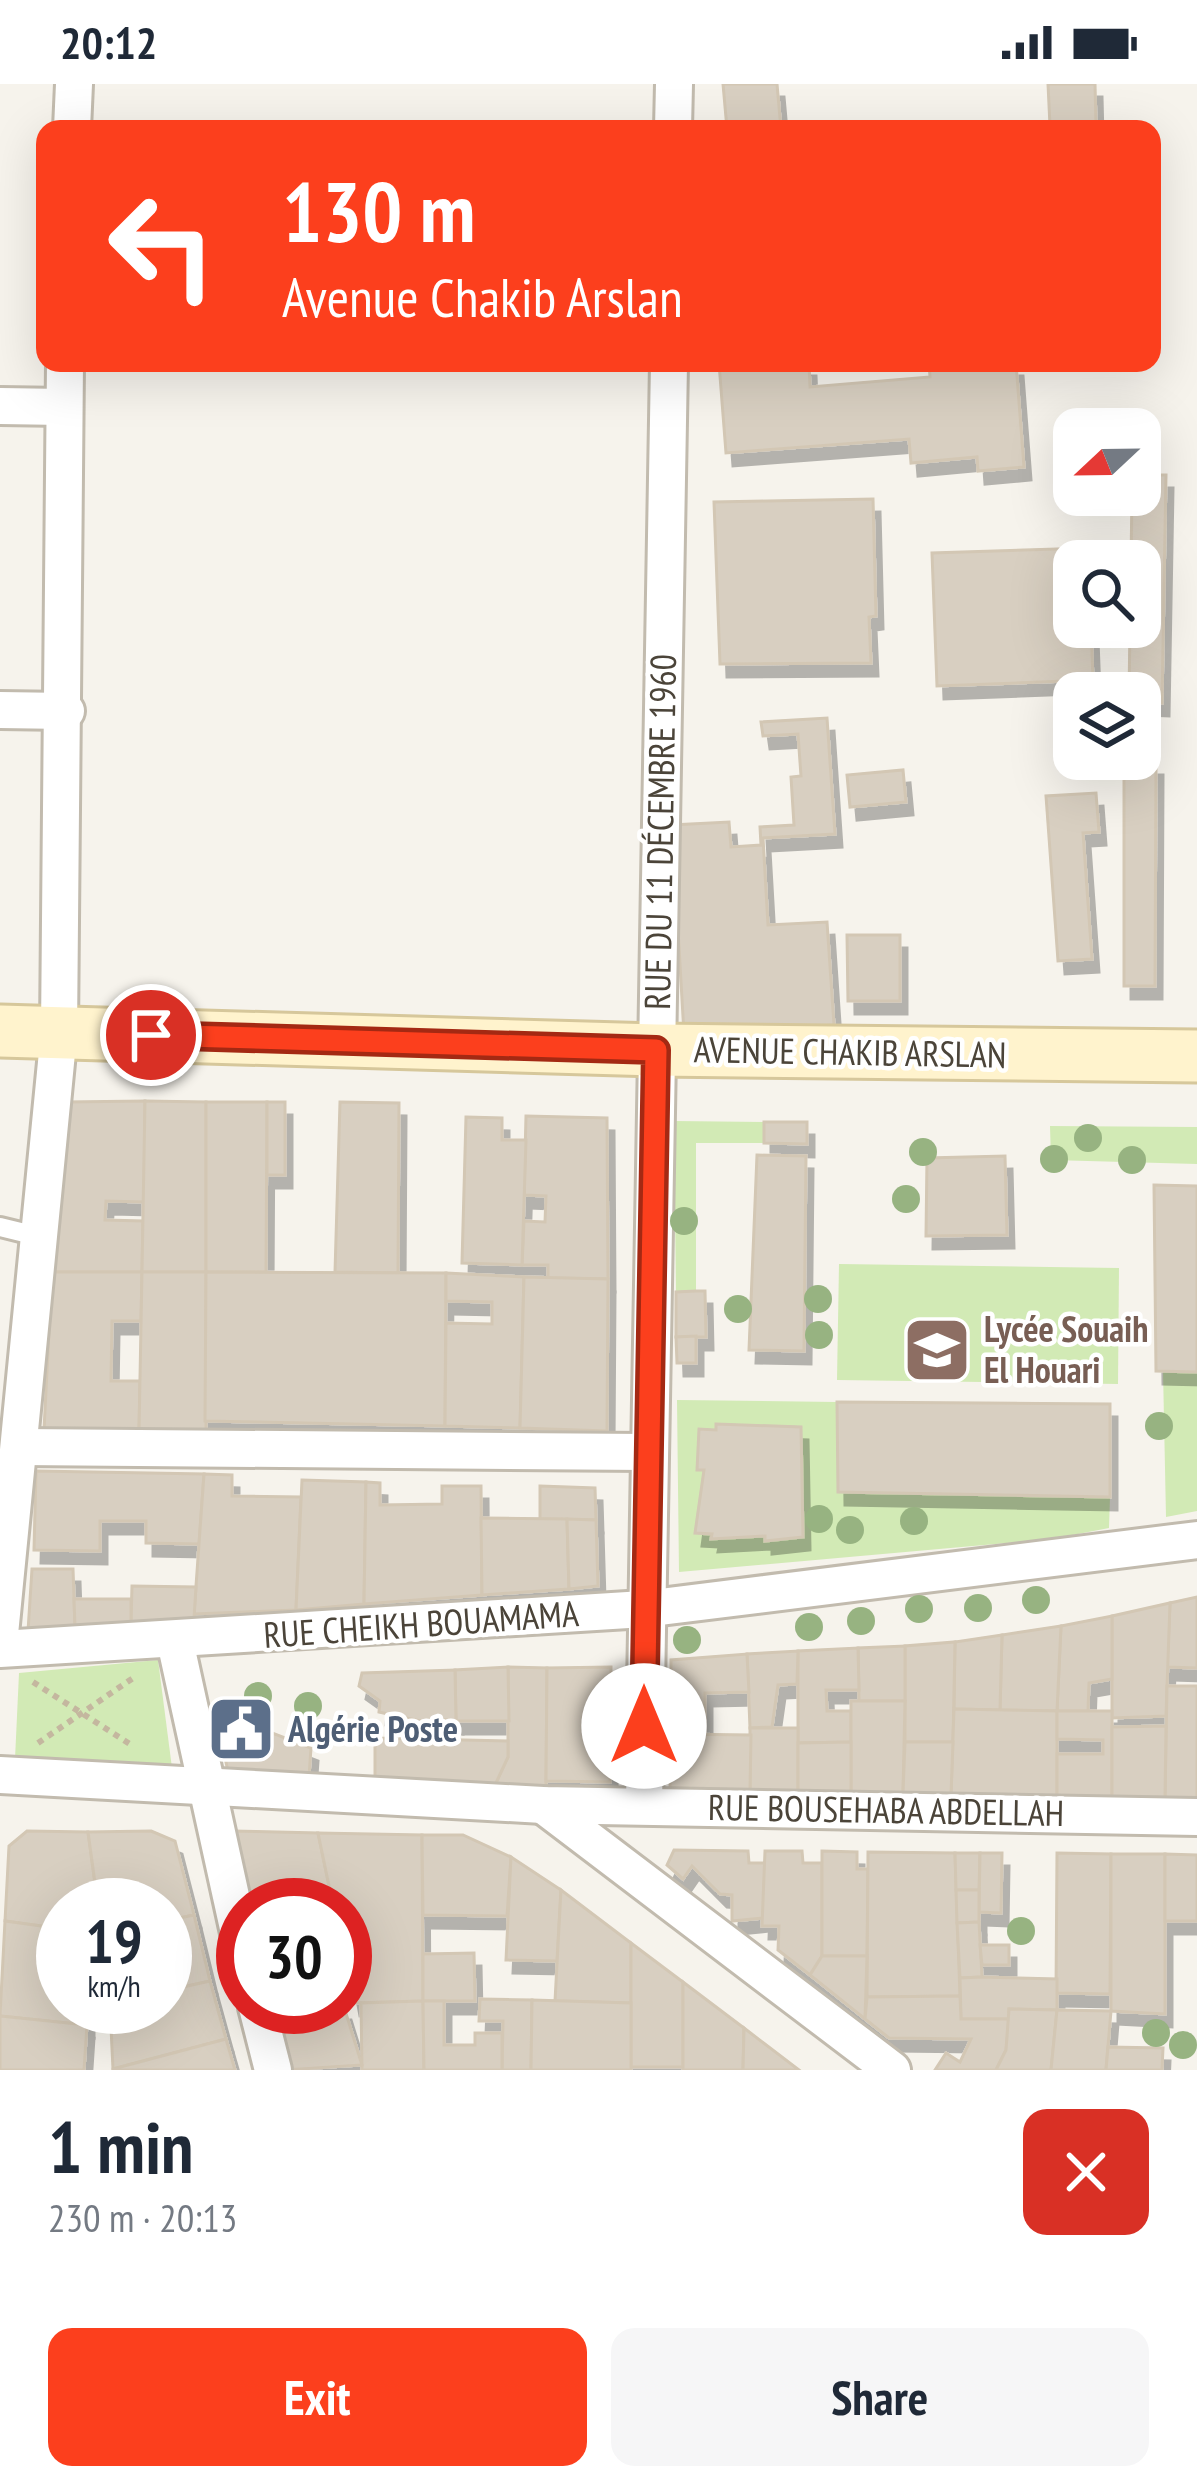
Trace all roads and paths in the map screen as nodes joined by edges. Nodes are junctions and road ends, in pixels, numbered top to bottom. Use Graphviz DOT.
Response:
graph roads {
  1 [pos="74,84"];
  2 [pos="674,84"];
  3 [pos="72,120"];
  4 [pos="674,120"];
  5 [pos="65,372"];
  6 [pos="669,372"];
  7 [pos="0,406"];
  8 [pos="64,406"];
  9 [pos="0,710"];
  10 [pos="65,711"];
  11 [pos="0,1031"];
  12 [pos="59,1032"];
  13 [pos="656,1050"];
  14 [pos="1197,1057"];
  15 [pos="0,1227"];
  16 [pos="40,1237"];
  17 [pos="21,1447"];
  18 [pos="647,1452"];
  19 [pos="1197,1540"];
  20 [pos="644,1609"];
  21 [pos="0,1634"];
  22 [pos="175,1641"];
  23 [pos="10,1661"];
  24 [pos="82,1713"];
  25 [pos="31,1748"];
  26 [pos="136,1748"];
  27 [pos="0,1775"];
  28 [pos="204,1786"];
  29 [pos="644,1804"];
  30 [pos="543,1805"];
  31 [pos="1197,1817"];
  32 [pos="226,1878"];
  33 [pos="263,2034"];
  34 [pos="272,2070"];
  35 [pos="892,2070"];
  1 -- 3 [label="street"];
  2 -- 4 [label="street"];
  5 -- 8 [label="street"];
  6 -- 13 [label="street, RUE DU 11 DÉCEMBRE 1960"];
  7 -- 8 [label="street"];
  8 -- 10 [label="street"];
  9 -- 10 [label="street"];
  10 -- 12 [label="street"];
  11 -- 12 [label="main road, AVENUE CHAKIB ARSLAN"];
  12 -- 13 [label="main road, AVENUE CHAKIB ARSLAN"];
  12 -- 16 [label="street"];
  13 -- 14 [label="main road, AVENUE CHAKIB ARSLAN"];
  13 -- 18 [label="street, RUE DU 11 DÉCEMBRE 1960"];
  15 -- 16 [label="lane"];
  16 -- 17 [label="street"];
  17 -- 18 [label="street"];
  17 -- 21 [label="street"];
  18 -- 20 [label="street, RUE DU 11 DÉCEMBRE 1960"];
  19 -- 20 [label="street, RUE CHEIKH BOUAMAMA"];
  20 -- 22 [label="street, RUE CHEIKH BOUAMAMA"];
  20 -- 29 [label="street, RUE DU 11 DÉCEMBRE 1960"];
  22 -- 23 [label="street, RUE CHEIKH BOUAMAMA"];
  22 -- 24 [label="path"];
  22 -- 28 [label="street"];
  23 -- 24 [label="path"];
  24 -- 25 [label="path"];
  24 -- 26 [label="path"];
  27 -- 28 [label="street, RUE BOUSEHABA ABDELLAH"];
  28 -- 30 [label="street, RUE BOUSEHABA ABDELLAH"];
  28 -- 32 [label="street"];
  29 -- 30 [label="street, RUE BOUSEHABA ABDELLAH"];
  29 -- 31 [label="street, RUE BOUSEHABA ABDELLAH"];
  30 -- 35 [label="street"];
  33 -- 34 [label="street"];
}
